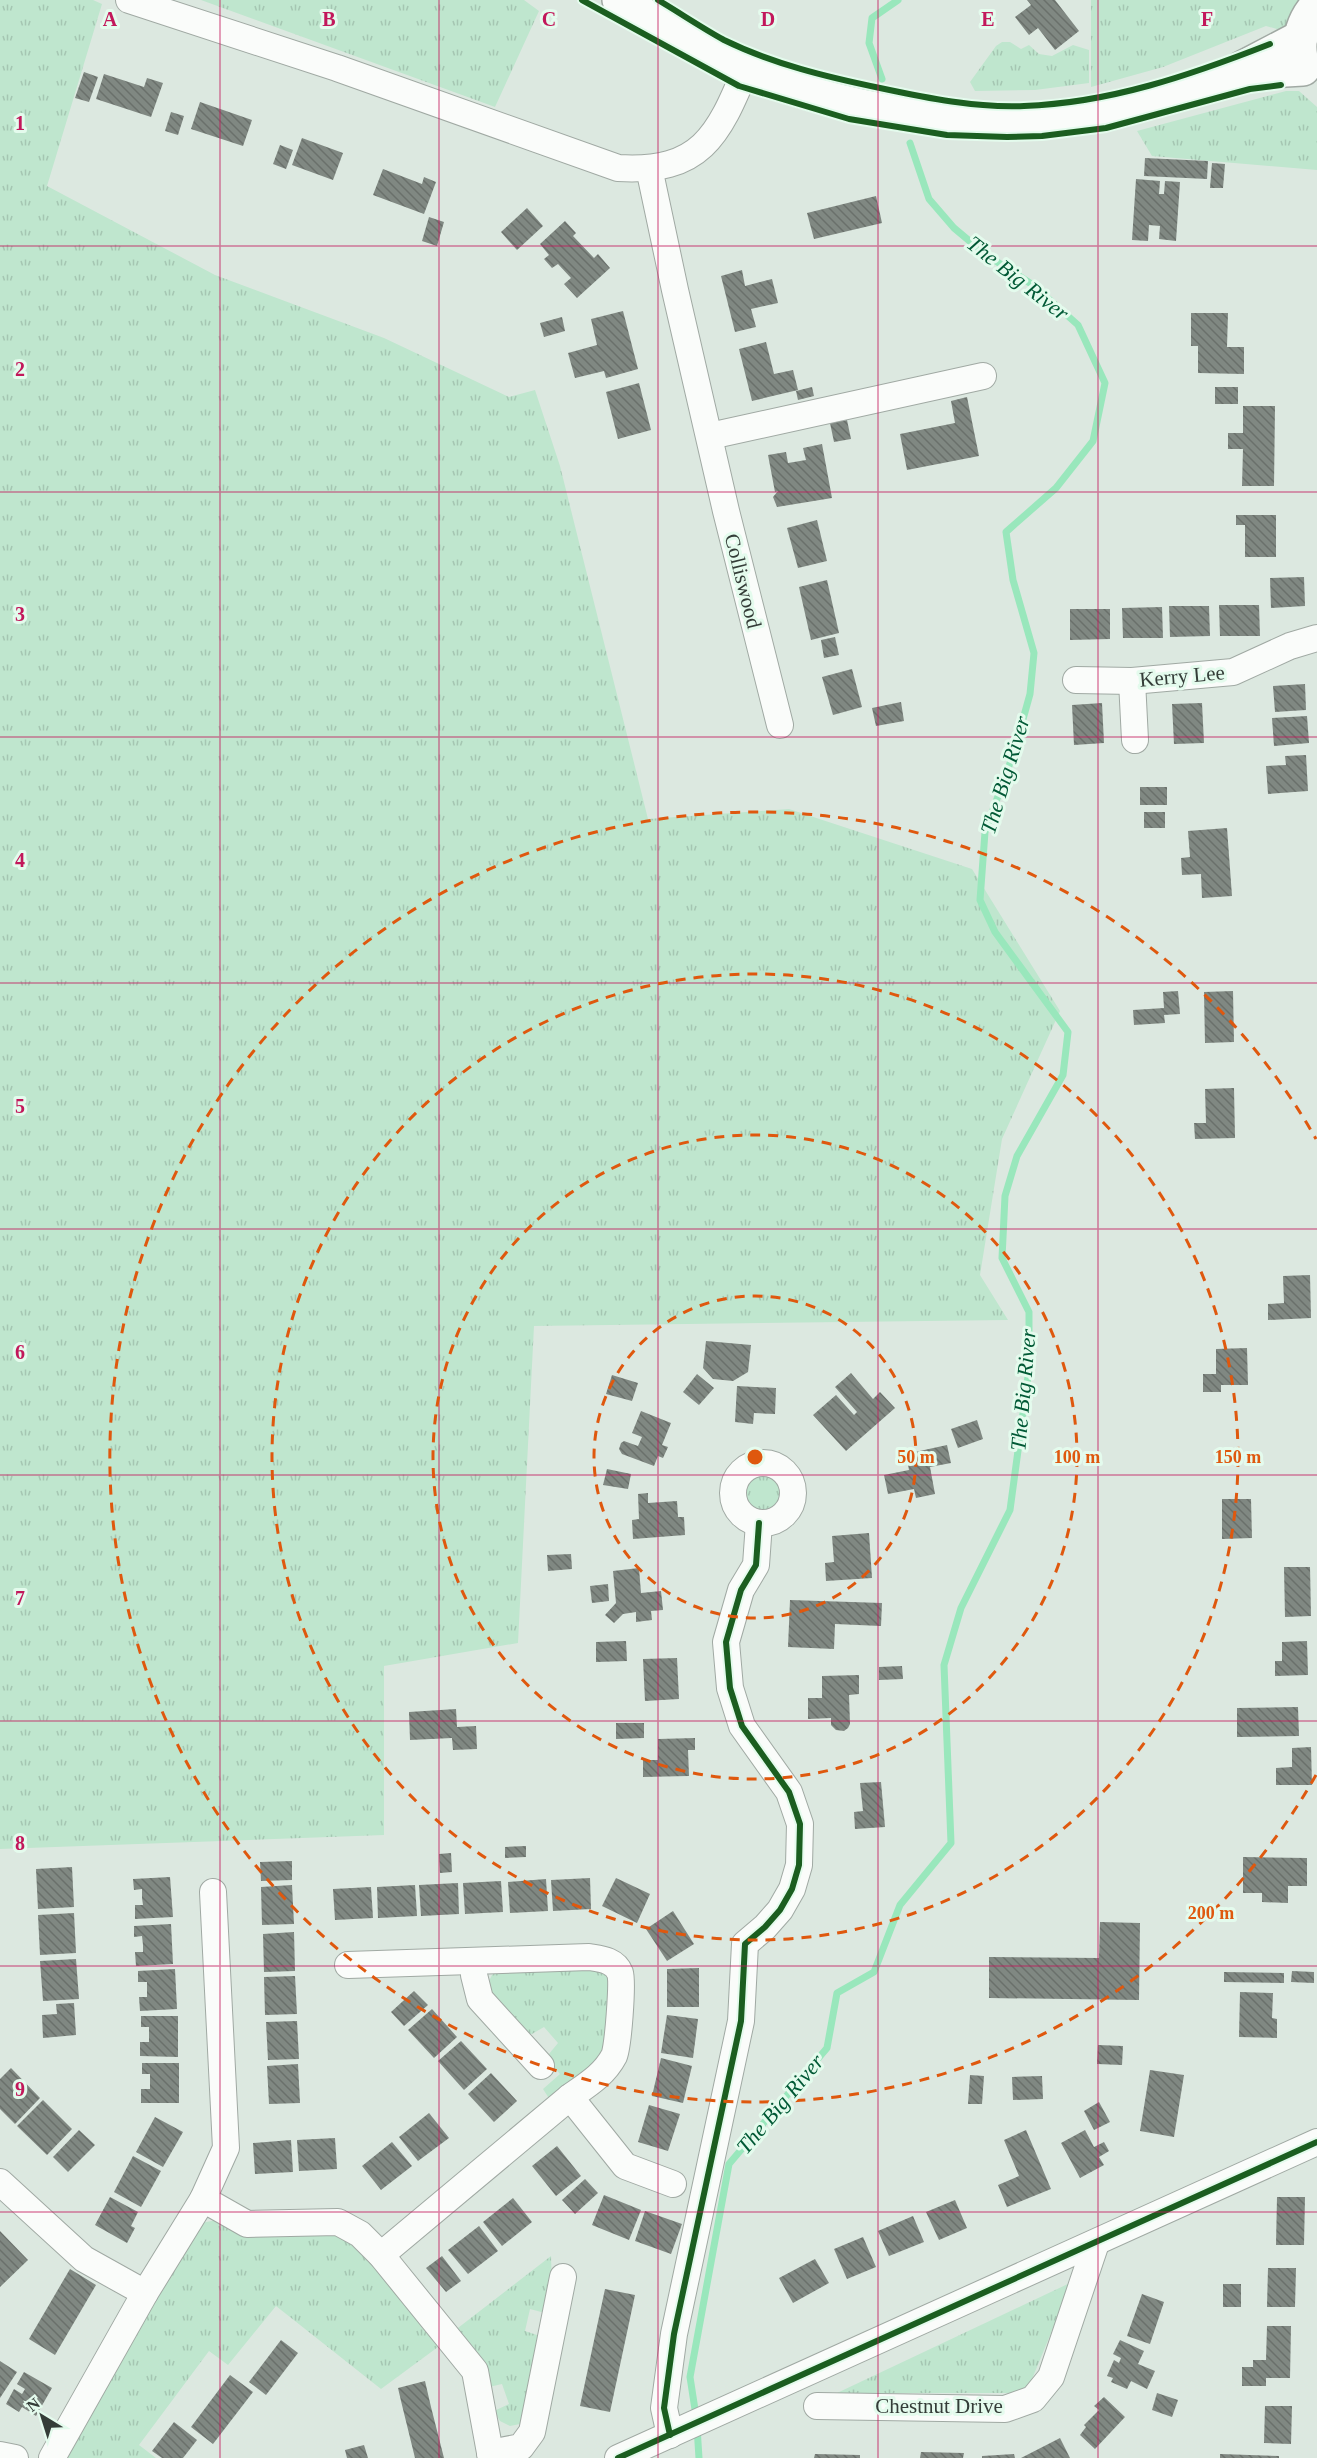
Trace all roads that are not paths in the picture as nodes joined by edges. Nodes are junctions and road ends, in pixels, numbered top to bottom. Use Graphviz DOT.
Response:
graph roads {
  1 [pos="129,0"];
  2 [pos="619,0"];
  3 [pos="1317,5"];
  4 [pos="1301,37"];
  5 [pos="746,69"];
  6 [pos="1310,78"];
  7 [pos="1215,82"];
  8 [pos="650,168"];
  9 [pos="983,376"];
  10 [pos="710,436"];
  11 [pos="1317,638"];
  12 [pos="1076,680"];
  13 [pos="1132,681"];
  14 [pos="780,725"];
  15 [pos="1135,740"];
  16 [pos="759,1523"];
  17 [pos="213,1892"];
  18 [pos="474,1961"];
  19 [pos="348,1965"];
  20 [pos="541,2066"];
  21 [pos="570,2097"];
  22 [pos="1317,2142"];
  23 [pos="0,2182"];
  24 [pos="673,2184"];
  25 [pos="203,2199"];
  26 [pos="1096,2243"];
  27 [pos="381,2254"];
  28 [pos="563,2277"];
  29 [pos="145,2293"];
  30 [pos="817,2406"];
  31 [pos="676,2432"];
  32 [pos="0,2455"];
  33 [pos="490,2456"];
  34 [pos="15,2458"];
  35 [pos="52,2458"];
  36 [pos="618,2458"];
  1 -- 8 [label="street"];
  2 -- 5 [label="street"];
  3 -- 4 [label="street"];
  4 -- 6 [label="street"];
  4 -- 7 [label="street"];
  5 -- 7 [label="street"];
  5 -- 8 [label="street"];
  6 -- 7 [label="street"];
  8 -- 10 [label="street, Colliswood"];
  9 -- 10 [label="street"];
  10 -- 14 [label="street, Colliswood"];
  11 -- 13 [label="street, Kerry Lee"];
  12 -- 13 [label="street, Kerry Lee"];
  13 -- 15 [label="street"];
  16 -- 31 [label="street"];
  17 -- 25 [label="street"];
  18 -- 19 [label="street"];
  18 -- 20 [label="street"];
  18 -- 21 [label="street"];
  21 -- 24 [label="street"];
  21 -- 27 [label="street"];
  22 -- 26 [label="street"];
  23 -- 29 [label="street"];
  25 -- 27 [label="street"];
  25 -- 29 [label="street"];
  26 -- 30 [label="street, Chestnut Drive"];
  26 -- 31 [label="street"];
  27 -- 33 [label="street"];
  28 -- 33 [label="street"];
  29 -- 35 [label="street"];
  31 -- 36 [label="street"];
  32 -- 34 [label="street"];
}
